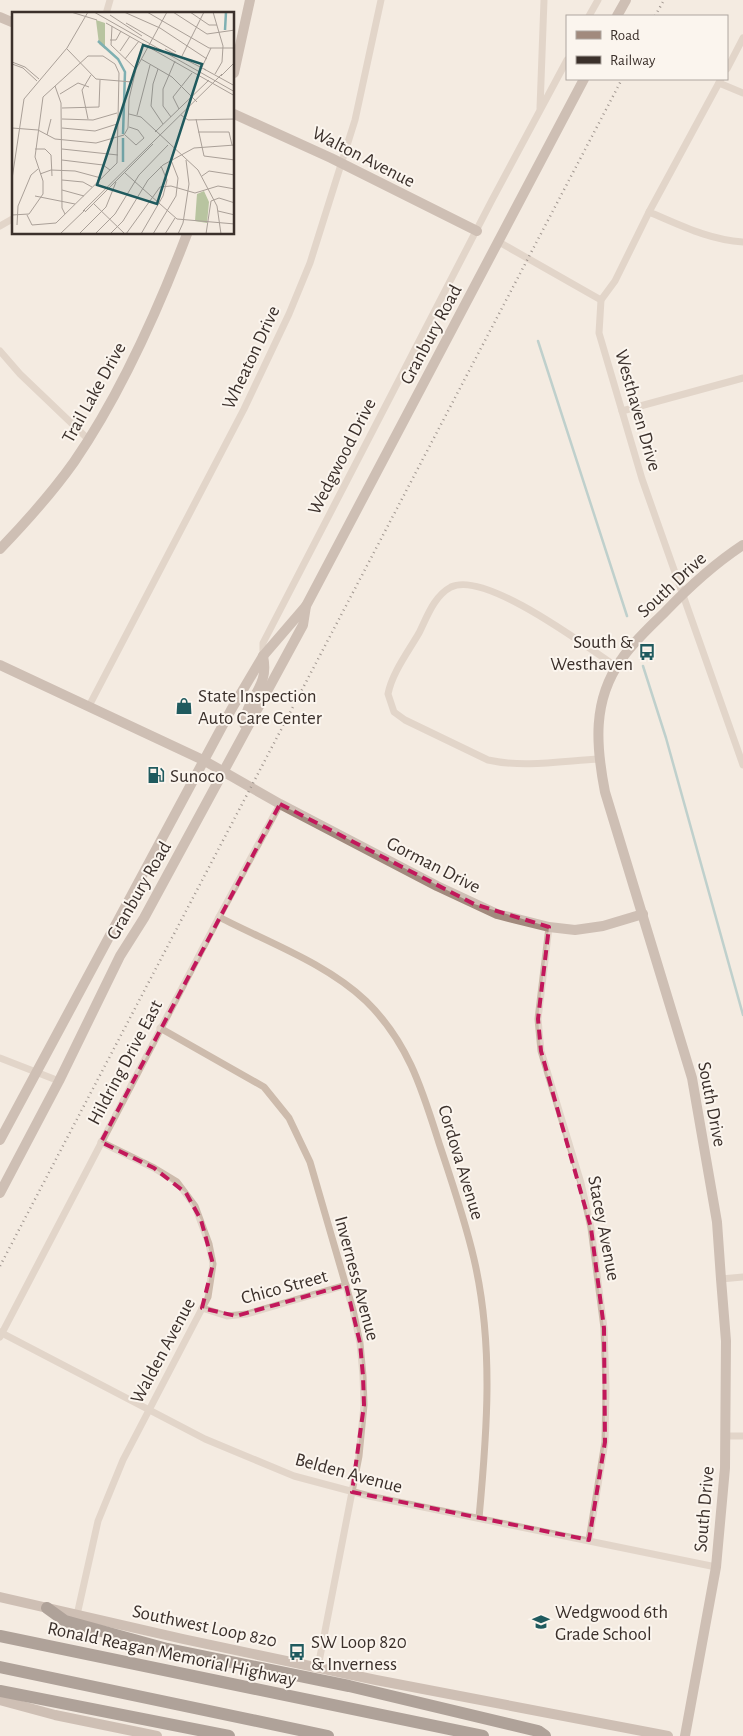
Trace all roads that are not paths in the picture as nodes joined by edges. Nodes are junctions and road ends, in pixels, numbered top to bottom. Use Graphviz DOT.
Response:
graph roads {
  1 [pos="250,0"];
  2 [pos="381,0"];
  3 [pos="544,0"];
  4 [pos="598,0"];
  5 [pos="626,0"];
  6 [pos="590,15"];
  7 [pos="618,15"];
  8 [pos="0,17"];
  9 [pos="12,22"];
  10 [pos="743,38"];
  11 [pos="566,62"];
  12 [pos="728,66"];
  13 [pos="235,68"];
  14 [pos="583,80"];
  15 [pos="720,81"];
  16 [pos="743,93"];
  17 [pos="540,111"];
  18 [pos="235,114"];
  19 [pos="342,164"];
  20 [pos="649,212"];
  21 [pos="12,219"];
  22 [pos="0,226"];
  23 [pos="477,231"];
  24 [pos="187,235"];
  25 [pos="498,242"];
  26 [pos="743,242"];
  27 [pos="601,300"];
  28 [pos="0,350"];
  29 [pos="743,378"];
  30 [pos="622,411"];
  31 [pos="88,440"];
  32 [pos="743,546"];
  33 [pos="0,549"];
  34 [pos="682,595"];
  35 [pos="306,606"];
  36 [pos="263,656"];
  37 [pos="0,664"];
  38 [pos="616,666"];
  39 [pos="89,706"];
  40 [pos="244,733"];
  41 [pos="743,743"];
  42 [pos="736,749"];
  43 [pos="203,760"];
  44 [pos="599,760"];
  45 [pos="743,765"];
  46 [pos="225,771"];
  47 [pos="280,804"];
  48 [pos="643,914"];
  49 [pos="218,917"];
  50 [pos="549,927"];
  51 [pos="160,1028"];
  52 [pos="0,1058"];
  53 [pos="36,1072"];
  54 [pos="59,1081"];
  55 [pos="0,1140"];
  56 [pos="101,1142"];
  57 [pos="0,1193"];
  58 [pos="743,1277"];
  59 [pos="722,1279"];
  60 [pos="346,1285"];
  61 [pos="202,1308"];
  62 [pos="1,1334"];
  63 [pos="149,1410"];
  64 [pos="726,1436"];
  65 [pos="743,1436"];
  66 [pos="352,1492"];
  67 [pos="479,1518"];
  68 [pos="590,1540"];
  69 [pos="716,1567"];
  70 [pos="0,1597"];
  71 [pos="47,1608"];
  72 [pos="77,1615"];
  73 [pos="0,1636"];
  74 [pos="0,1667"];
  75 [pos="318,1667"];
  76 [pos="0,1691"];
  77 [pos="0,1700"];
  78 [pos="157,1736"];
  79 [pos="229,1736"];
  80 [pos="328,1736"];
  81 [pos="483,1736"];
  82 [pos="545,1736"];
  83 [pos="668,1736"];
  84 [pos="685,1736"];
  1 -- 13 [label="main road"];
  2 -- 19 [label="street, Wheaton Drive"];
  3 -- 17 [label="street"];
  4 -- 6 [label="street"];
  5 -- 7 [label="main road"];
  8 -- 9 [label="main road"];
  10 -- 12 [label="street"];
  11 -- 17 [label="street, Wedgwood Drive"];
  14 -- 25 [label="main road, Granbury Road"];
  15 -- 16 [label="street"];
  15 -- 20 [label="street"];
  17 -- 23 [label="street, Wedgwood Drive"];
  18 -- 19 [label="main road, Walton Avenue"];
  19 -- 23 [label="main road, Walton Avenue"];
  19 -- 39 [label="street, Wheaton Drive"];
  20 -- 26 [label="street"];
  20 -- 27 [label="street"];
  21 -- 22 [label="street"];
  23 -- 36 [label="street, Wedgwood Drive"];
  24 -- 31 [label="main road, Trail Lake Drive"];
  25 -- 27 [label="street"];
  25 -- 35 [label="main road, Granbury Road"];
  27 -- 30 [label="street, Westhaven Drive"];
  28 -- 31 [label="street"];
  29 -- 30 [label="street"];
  30 -- 34 [label="street, Westhaven Drive"];
  31 -- 33 [label="main road, Trail Lake Drive"];
  32 -- 34 [label="main road, South Drive"];
  34 -- 38 [label="main road, South Drive"];
  34 -- 42 [label="street, Westhaven Drive"];
  35 -- 36 [label="main road, Granbury Road"];
  35 -- 40 [label="main road, Granbury Road"];
  36 -- 40 [label="main road"];
  36 -- 43 [label="main road, Granbury Road"];
  37 -- 39 [label="main road, Gorman Drive"];
  38 -- 44 [label="main road, South Drive"];
  38 -- 44 [label="street"];
  39 -- 43 [label="main road, Gorman Drive"];
  40 -- 46 [label="main road, Granbury Road"];
  41 -- 42 [label="street"];
  42 -- 45 [label="street, Westhaven Drive"];
  43 -- 46 [label="main road, Gorman Drive"];
  43 -- 53 [label="main road, Granbury Road"];
  44 -- 48 [label="main road, South Drive"];
  46 -- 47 [label="main road, Gorman Drive"];
  46 -- 54 [label="main road, Granbury Road"];
  47 -- 49 [label="street, Hildring Drive East"];
  47 -- 50 [label="main road, Gorman Drive"];
  48 -- 50 [label="main road, Gorman Drive"];
  48 -- 59 [label="main road, South Drive"];
  49 -- 51 [label="street, Hildring Drive East"];
  49 -- 67 [label="street, Cordova Avenue"];
  50 -- 68 [label="street, Stacey Avenue"];
  51 -- 56 [label="street, Hildring Drive East"];
  51 -- 60 [label="street, Inverness Avenue"];
  52 -- 53 [label="street"];
  53 -- 54 [label="street"];
  53 -- 55 [label="main road, Granbury Road"];
  54 -- 57 [label="main road, Granbury Road"];
  56 -- 61 [label="street, Walden Avenue"];
  56 -- 62 [label="street, Hildring Drive East"];
  58 -- 59 [label="street"];
  59 -- 64 [label="main road, South Drive"];
  60 -- 61 [label="street, Chico Street"];
  60 -- 66 [label="street, Inverness Avenue"];
  61 -- 63 [label="street, Walden Avenue"];
  62 -- 63 [label="street, Belden Avenue"];
  63 -- 66 [label="street, Belden Avenue"];
  63 -- 72 [label="street, Walden Avenue"];
  64 -- 65 [label="street"];
  64 -- 69 [label="main road, South Drive"];
  66 -- 67 [label="street, Belden Avenue"];
  66 -- 75 [label="street, Inverness Avenue"];
  67 -- 68 [label="street, Belden Avenue"];
  68 -- 69 [label="street, Belden Avenue"];
  69 -- 84 [label="main road, South Drive"];
  70 -- 71 [label="main road, Southwest Loop 820"];
  71 -- 72 [label="main road, Southwest Loop 820"];
  71 -- 82 [label="highway"];
  72 -- 75 [label="main road, Southwest Loop 820"];
  73 -- 81 [label="highway, Ronald Reagan Memorial Highway"];
  74 -- 80 [label="highway"];
  75 -- 83 [label="main road, Southwest Loop 820"];
  76 -- 79 [label="highway"];
  77 -- 78 [label="main road"];
}
